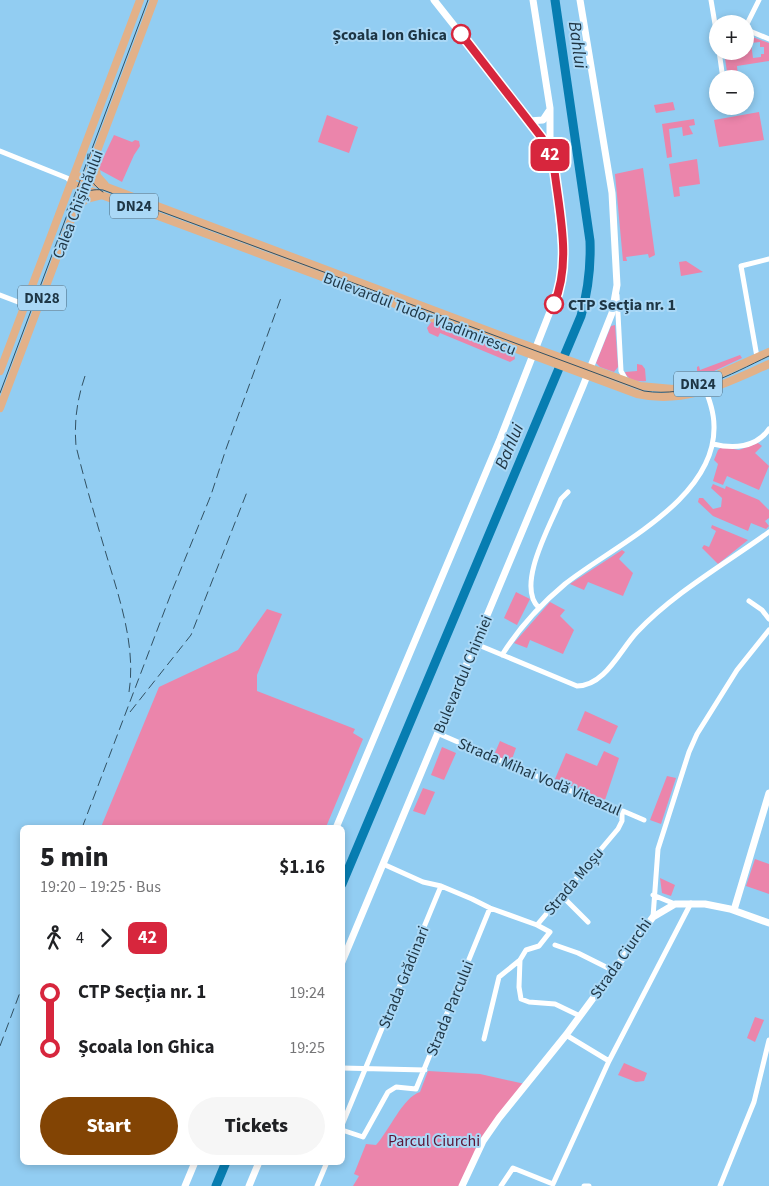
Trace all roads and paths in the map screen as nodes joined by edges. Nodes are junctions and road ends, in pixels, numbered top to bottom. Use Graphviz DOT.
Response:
graph roads {
  1 [pos="140,0"];
  2 [pos="154,0"];
  3 [pos="434,0"];
  4 [pos="533,0"];
  5 [pos="580,0"];
  6 [pos="711,0"];
  7 [pos="759,0"];
  8 [pos="714,15"];
  9 [pos="752,15"];
  10 [pos="754,33"];
  11 [pos="769,39"];
  12 [pos="550,108"];
  13 [pos="529,121"];
  14 [pos="0,151"];
  15 [pos="550,153"];
  16 [pos="96,154"];
  17 [pos="72,179"];
  18 [pos="87,179"];
  19 [pos="83,188"];
  20 [pos="107,192"];
  21 [pos="76,208"];
  22 [pos="769,260"];
  23 [pos="617,285"];
  24 [pos="0,295"];
  25 [pos="26,305"];
  26 [pos="534,352"];
  27 [pos="769,352"];
  28 [pos="757,357"];
  29 [pos="769,364"];
  30 [pos="590,368"];
  31 [pos="0,371"];
  32 [pos="587,377"];
  33 [pos="628,382"];
  34 [pos="702,382"];
  35 [pos="706,391"];
  36 [pos="0,408"];
  37 [pos="769,429"];
  38 [pos="767,436"];
  39 [pos="713,444"];
  40 [pos="568,492"];
  41 [pos="769,532"];
  42 [pos="749,601"];
  43 [pos="540,608"];
  44 [pos="769,619"];
  45 [pos="769,630"];
  46 [pos="476,644"];
  47 [pos="502,655"];
  48 [pos="437,733"];
  49 [pos="769,793"];
  50 [pos="622,812"];
  51 [pos="644,820"];
  52 [pos="337,825"];
  53 [pos="382,864"];
  54 [pos="441,886"];
  55 [pos="561,895"];
  56 [pos="653,895"];
  57 [pos="691,903"];
  58 [pos="675,904"];
  59 [pos="490,908"];
  60 [pos="734,910"];
  61 [pos="653,916"];
  62 [pos="588,922"];
  63 [pos="769,923"];
  64 [pos="537,925"];
  65 [pos="555,945"];
  66 [pos="345,955"];
  67 [pos="520,960"];
  68 [pos="612,970"];
  69 [pos="580,1016"];
  70 [pos="566,1035"];
  71 [pos="484,1038"];
  72 [pos="769,1040"];
  73 [pos="609,1061"];
  74 [pos="345,1068"];
  75 [pos="366,1069"];
  76 [pos="424,1070"];
  77 [pos="345,1118"];
  78 [pos="345,1131"];
  79 [pos="194,1165"];
  80 [pos="258,1165"];
  81 [pos="326,1165"];
  82 [pos="185,1186"];
  83 [pos="249,1186"];
  84 [pos="317,1186"];
  85 [pos="462,1186"];
  86 [pos="501,1186"];
  87 [pos="584,1186"];
  88 [pos="589,1186"];
  89 [pos="720,1186"];
  1 -- 17 [label="main road, Calea Chișinăului / DN28"];
  2 -- 16 [label="main road, Calea Chișinăului / DN28"];
  3 -- 13 [label="main road"];
  4 -- 12 [label="main road"];
  5 -- 23 [label="main road, Bulevardul Chimiei"];
  6 -- 8 [label="street"];
  7 -- 9 [label="street"];
  10 -- 11 [label="street"];
  12 -- 13 [label="main road"];
  12 -- 15 [label="main road"];
  13 -- 15 [label="main road"];
  14 -- 17 [label="street"];
  15 -- 26 [label="main road"];
  16 -- 18 [label="main road, Calea Chișinăului / DN28"];
  16 -- 20 [label="main road"];
  17 -- 18 [label="main road, Bulevardul Tudor Vladimirescu / DN24"];
  17 -- 19 [label="main road, Bulevardul Tudor Vladimirescu / DN24"];
  17 -- 25 [label="main road, Calea Chișinăului / DN28"];
  18 -- 19 [label="main road, Calea Chișinăului / DN28"];
  18 -- 20 [label="main road, Bulevardul Tudor Vladimirescu / DN24"];
  19 -- 20 [label="main road, Bulevardul Tudor Vladimirescu / DN24"];
  19 -- 21 [label="main road, Calea Chișinăului / DN28"];
  20 -- 21 [label="main road"];
  20 -- 26 [label="main road, Bulevardul Tudor Vladimirescu / DN24"];
  21 -- 36 [label="main road, Calea Chișinăului / DN28"];
  22 -- 28 [label="street"];
  23 -- 30 [label="main road, Bulevardul Chimiei"];
  23 -- 33 [label="street"];
  24 -- 25 [label="street"];
  25 -- 31 [label="main road, Calea Chișinăului / DN28"];
  26 -- 30 [label="main road, Bulevardul Tudor Vladimirescu / DN24"];
  26 -- 32 [label="main road, Bulevardul Tudor Vladimirescu / DN24"];
  26 -- 52 [label="main road"];
  27 -- 28 [label="main road, Bulevardul Tudor Vladimirescu / DN24"];
  28 -- 34 [label="main road, Bulevardul Tudor Vladimirescu / DN24"];
  29 -- 35 [label="main road, Bulevardul Tudor Vladimirescu / DN24"];
  30 -- 32 [label="main road, Bulevardul Chimiei"];
  30 -- 33 [label="main road, Bulevardul Tudor Vladimirescu / DN24"];
  32 -- 35 [label="main road, Bulevardul Tudor Vladimirescu / DN24"];
  32 -- 46 [label="main road, Bulevardul Chimiei"];
  33 -- 34 [label="main road, Bulevardul Tudor Vladimirescu / DN24"];
  34 -- 35 [label="street"];
  35 -- 39 [label="street"];
  37 -- 38 [label="street"];
  38 -- 39 [label="street"];
  39 -- 43 [label="street"];
  40 -- 43 [label="street"];
  41 -- 47 [label="street"];
  42 -- 44 [label="street"];
  43 -- 47 [label="street"];
  45 -- 56 [label="street, Strada Ciurchi"];
  46 -- 47 [label="street"];
  46 -- 48 [label="main road, Bulevardul Chimiei"];
  48 -- 50 [label="street, Strada Mihai Vodă Viteazul"];
  48 -- 53 [label="main road, Bulevardul Chimiei"];
  49 -- 60 [label="main road"];
  50 -- 51 [label="street, Strada Mihai Vodă Viteazul"];
  50 -- 55 [label="street, Strada Moșu"];
  53 -- 54 [label="street"];
  53 -- 66 [label="main road, Bulevardul Chimiei"];
  54 -- 59 [label="street"];
  54 -- 75 [label="street, Strada Grădinari"];
  55 -- 62 [label="street"];
  55 -- 64 [label="street, Strada Moșu"];
  56 -- 58 [label="street"];
  56 -- 61 [label="street, Strada Ciurchi"];
  57 -- 58 [label="main road"];
  57 -- 60 [label="main road"];
  57 -- 73 [label="street"];
  58 -- 61 [label="main road"];
  59 -- 64 [label="street"];
  59 -- 76 [label="street, Strada Parcului"];
  60 -- 63 [label="main road"];
  61 -- 68 [label="main road, Strada Ciurchi"];
  64 -- 67 [label="street, Strada Moșu"];
  65 -- 68 [label="street"];
  67 -- 69 [label="street"];
  67 -- 71 [label="street, Strada Moșu"];
  68 -- 69 [label="main road, Strada Ciurchi"];
  69 -- 70 [label="main road, Strada Ciurchi"];
  70 -- 73 [label="street"];
  70 -- 85 [label="main road, Strada Ciurchi"];
  72 -- 89 [label="street"];
  73 -- 86 [label="street"];
  74 -- 75 [label="street"];
  75 -- 76 [label="street"];
  75 -- 77 [label="street, Strada Grădinari"];
  76 -- 78 [label="street, Strada Parcului"];
  79 -- 82 [label="main road"];
  80 -- 83 [label="main road"];
  81 -- 84 [label="street"];
  87 -- 88 [label="street"];
}
